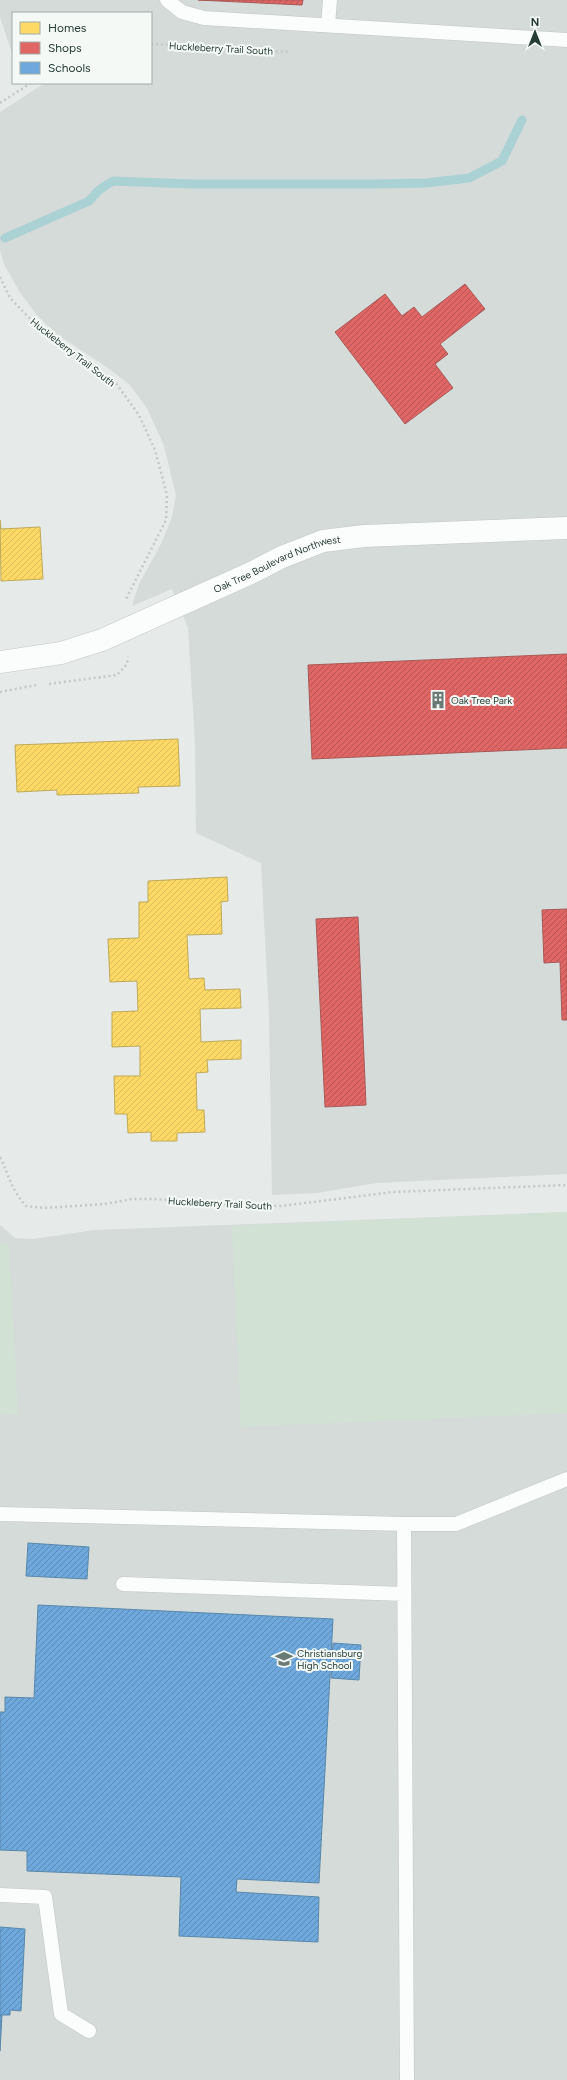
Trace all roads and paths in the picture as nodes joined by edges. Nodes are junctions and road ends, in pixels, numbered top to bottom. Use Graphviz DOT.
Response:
graph roads {
  1 [pos="167,0"];
  2 [pos="330,0"];
  3 [pos="328,25"];
  4 [pos="567,40"];
  5 [pos="152,44"];
  6 [pos="291,52"];
  7 [pos="29,84"];
  8 [pos="0,102"];
  9 [pos="0,277"];
  10 [pos="567,528"];
  11 [pos="125,628"];
  12 [pos="0,662"];
  13 [pos="44,684"];
  14 [pos="39,685"];
  15 [pos="0,692"];
  16 [pos="0,1157"];
  17 [pos="567,1185"];
  18 [pos="567,1479"];
  19 [pos="0,1514"];
  20 [pos="404,1524"];
  21 [pos="123,1584"];
  22 [pos="404,1594"];
  23 [pos="0,1895"];
  24 [pos="89,2031"];
  25 [pos="407,2080"];
  1 -- 3 [label="lane"];
  2 -- 3 [label="lane"];
  3 -- 4 [label="lane"];
  5 -- 6 [label="path, Huckleberry Trail South"];
  7 -- 8 [label="path"];
  9 -- 11 [label="path, Huckleberry Trail South"];
  10 -- 11 [label="street, Oak Tree Boulevard Northwest"];
  11 -- 12 [label="street, Oak Tree Boulevard Northwest"];
  11 -- 13 [label="path, Huckleberry Trail South"];
  14 -- 15 [label="path"];
  16 -- 17 [label="path, Huckleberry Trail South"];
  18 -- 20 [label="lane"];
  19 -- 20 [label="lane"];
  20 -- 22 [label="lane"];
  21 -- 22 [label="lane"];
  22 -- 25 [label="lane"];
  23 -- 24 [label="lane"];
}
